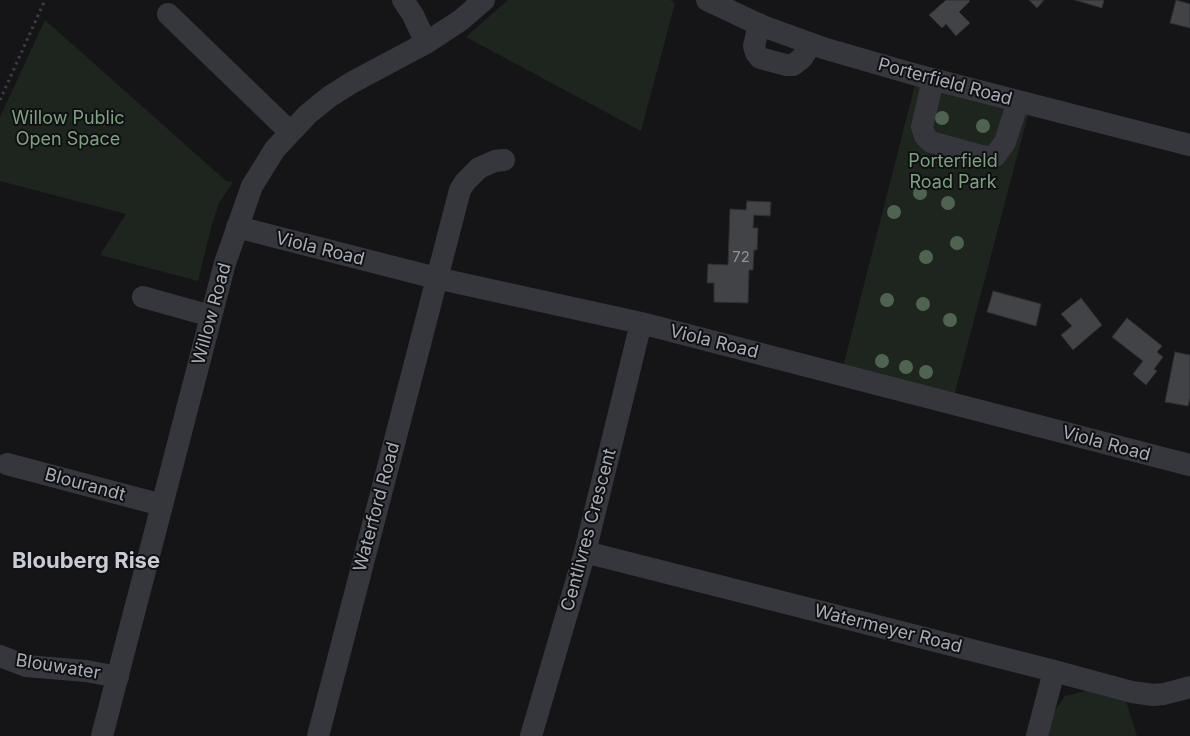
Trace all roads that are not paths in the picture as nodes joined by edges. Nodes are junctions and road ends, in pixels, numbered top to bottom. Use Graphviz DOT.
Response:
graph roads {
  1 [pos="403,0"];
  2 [pos="484,0"];
  3 [pos="707,0"];
  4 [pos="168,14"];
  5 [pos="758,24"];
  6 [pos="426,43"];
  7 [pos="811,44"];
  8 [pos="933,80"];
  9 [pos="1018,102"];
  10 [pos="290,132"];
  11 [pos="1190,145"];
  12 [pos="504,160"];
  13 [pos="237,227"];
  14 [pos="436,278"];
  15 [pos="143,297"];
  16 [pos="211,316"];
  17 [pos="641,323"];
  18 [pos="7,464"];
  19 [pos="1190,465"];
  20 [pos="162,505"];
  21 [pos="585,552"];
  22 [pos="0,656"];
  23 [pos="1054,671"];
  24 [pos="118,677"];
  25 [pos="1190,687"];
  26 [pos="102,736"];
  27 [pos="318,736"];
  28 [pos="531,736"];
  29 [pos="1037,736"];
  1 -- 6 [label="street"];
  2 -- 6 [label="street, Willow Road"];
  3 -- 5 [label="street, Porterfield Road"];
  4 -- 10 [label="street"];
  5 -- 7 [label="street, Porterfield Road"];
  5 -- 7 [label="street"];
  6 -- 10 [label="street, Willow Road"];
  7 -- 8 [label="street, Porterfield Road"];
  8 -- 9 [label="street, Porterfield Road"];
  8 -- 9 [label="street"];
  9 -- 11 [label="street, Porterfield Road"];
  10 -- 13 [label="street, Willow Road"];
  12 -- 14 [label="street, Waterford Road"];
  13 -- 14 [label="street, Viola Road"];
  13 -- 16 [label="street, Willow Road"];
  14 -- 17 [label="street, Viola Road"];
  14 -- 27 [label="street, Waterford Road"];
  15 -- 16 [label="street"];
  16 -- 20 [label="street, Willow Road"];
  17 -- 19 [label="street, Viola Road"];
  17 -- 21 [label="street, Centlivres Crescent"];
  18 -- 20 [label="street, Blourandt"];
  20 -- 24 [label="street, Willow Road"];
  21 -- 23 [label="street, Watermeyer Road"];
  21 -- 28 [label="street, Centlivres Crescent"];
  22 -- 24 [label="street, Blouwater"];
  23 -- 25 [label="street, Watermeyer Road"];
  23 -- 29 [label="street"];
  24 -- 26 [label="street, Willow Road"];
}
